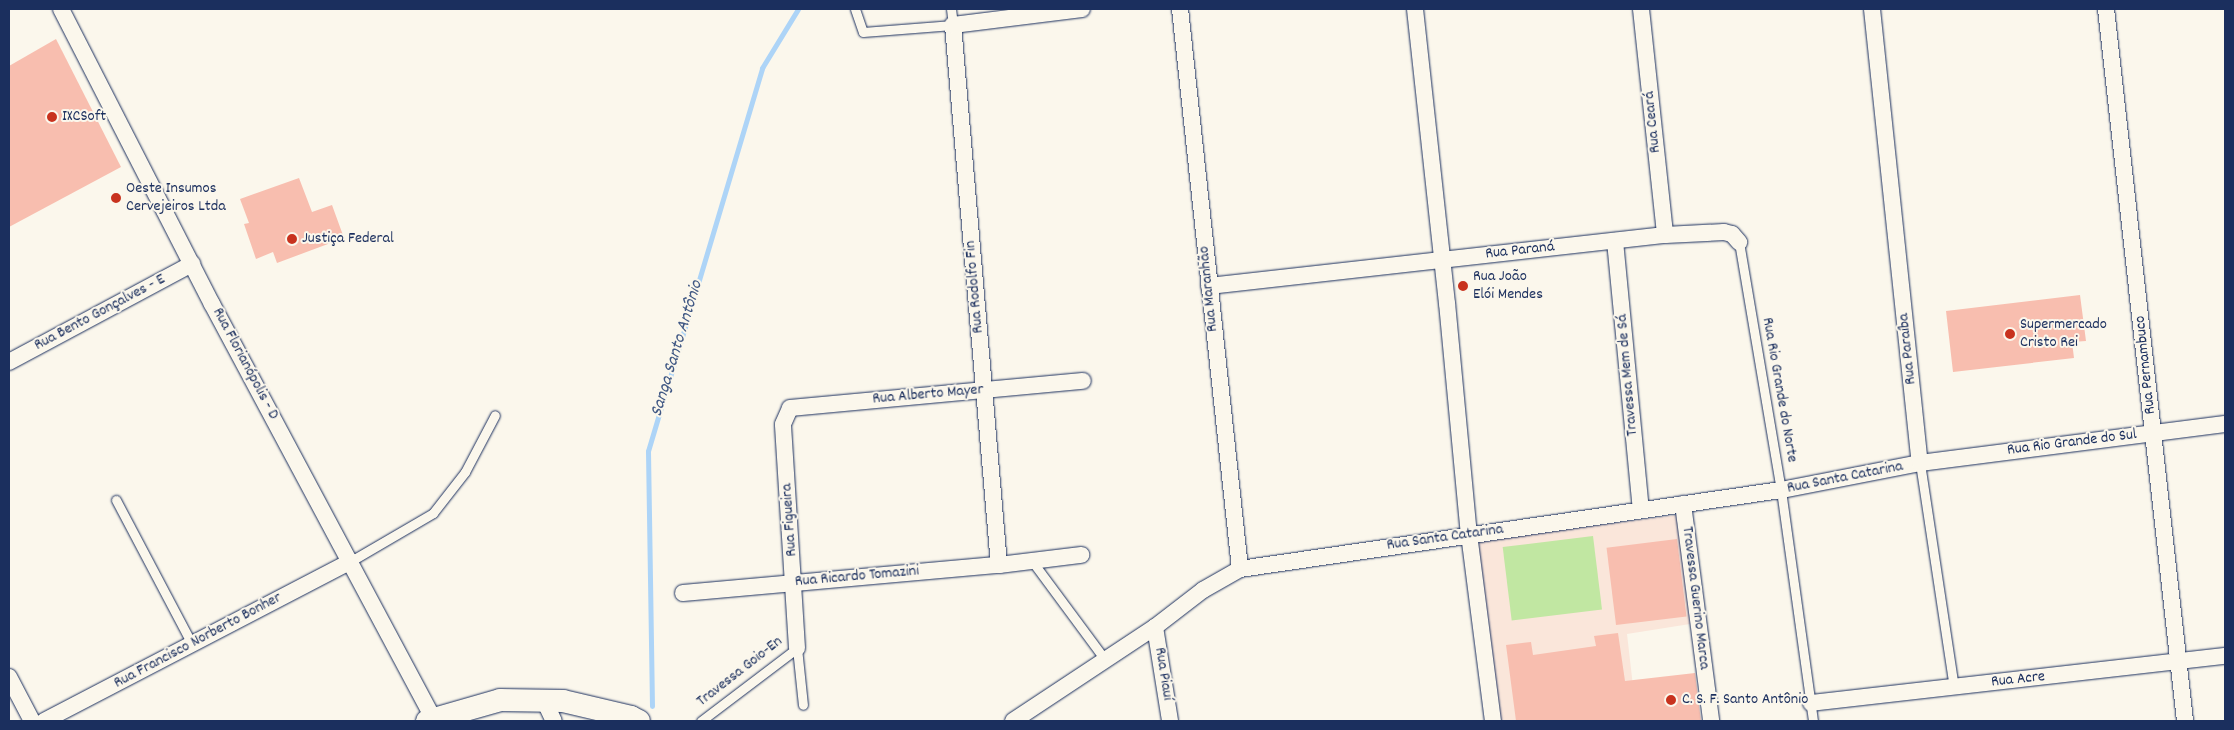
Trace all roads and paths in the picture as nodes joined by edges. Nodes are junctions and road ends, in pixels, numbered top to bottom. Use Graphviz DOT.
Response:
graph roads {
  1 [pos="61,9"];
  2 [pos="855,9"];
  3 [pos="1082,9"];
  4 [pos="1180,9"];
  5 [pos="1415,9"];
  6 [pos="1641,9"];
  7 [pos="1872,9"];
  8 [pos="2106,9"];
  9 [pos="952,17"];
  10 [pos="1665,235"];
  11 [pos="1615,241"];
  12 [pos="1739,242"];
  13 [pos="1442,260"];
  14 [pos="192,264"];
  15 [pos="1209,286"];
  16 [pos="9,362"];
  17 [pos="1083,381"];
  18 [pos="984,390"];
  19 [pos="495,415"];
  20 [pos="783,424"];
  21 [pos="2225,424"];
  22 [pos="2153,433"];
  23 [pos="1920,464"];
  24 [pos="1781,490"];
  25 [pos="116,500"];
  26 [pos="1683,504"];
  27 [pos="1641,510"];
  28 [pos="1469,534"];
  29 [pos="1081,555"];
  30 [pos="351,561"];
  31 [pos="1032,561"];
  32 [pos="999,565"];
  33 [pos="1240,569"];
  34 [pos="794,582"];
  35 [pos="683,594"];
  36 [pos="1155,627"];
  37 [pos="192,644"];
  38 [pos="797,648"];
  39 [pos="2225,656"];
  40 [pos="1106,660"];
  41 [pos="2179,662"];
  42 [pos="9,677"];
  43 [pos="1954,687"];
  44 [pos="544,700"];
  45 [pos="1811,704"];
  46 [pos="803,705"];
  47 [pos="430,720"];
  48 [pos="32,721"];
  49 [pos="44,721"];
  50 [pos="554,721"];
  51 [pos="640,721"];
  52 [pos="701,721"];
  53 [pos="1013,721"];
  54 [pos="1170,721"];
  55 [pos="1493,721"];
  56 [pos="1711,721"];
  57 [pos="1814,721"];
  58 [pos="2185,721"];
  1 -- 14 [label="street, Rua Florianópolis - D"];
  2 -- 9 [label="lane"];
  3 -- 9 [label="street"];
  4 -- 15 [label="street, Rua Maranhão"];
  5 -- 13 [label="street"];
  6 -- 10 [label="street, Rua Ceará"];
  7 -- 23 [label="street, Rua Paraíba"];
  8 -- 22 [label="street, Rua Pernambuco"];
  9 -- 18 [label="street, Rua Rodolfo Fin"];
  10 -- 11 [label="street, Rua Paraná"];
  10 -- 12 [label="street, Rua Paraná"];
  11 -- 13 [label="street, Rua Paraná"];
  11 -- 27 [label="street, Travessa Mem de Sá"];
  12 -- 24 [label="lane, Rua Rio Grande do Norte"];
  13 -- 15 [label="street, Rua Paraná"];
  13 -- 28 [label="street"];
  14 -- 16 [label="street, Rua Bento Gonçalves - E"];
  14 -- 30 [label="street, Rua Florianópolis - D"];
  15 -- 33 [label="street, Rua Maranhão"];
  17 -- 18 [label="street, Rua Alberto Mayer"];
  18 -- 20 [label="street, Rua Alberto Mayer"];
  18 -- 32 [label="street, Rua Rodolfo Fin"];
  19 -- 30 [label="lane"];
  20 -- 34 [label="street, Rua Figueira"];
  21 -- 22 [label="street, Rua Rio Grande do Sul"];
  22 -- 23 [label="street, Rua Rio Grande do Sul"];
  22 -- 41 [label="street, Rua Pernambuco"];
  23 -- 24 [label="street, Rua Santa Catarina"];
  23 -- 43 [label="lane, Rua Paraíba"];
  24 -- 26 [label="street, Rua Santa Catarina"];
  24 -- 45 [label="lane, Rua Rio Grande do Norte"];
  25 -- 37 [label="lane"];
  26 -- 27 [label="street, Rua Santa Catarina"];
  26 -- 56 [label="street, Travessa Guerino Marca"];
  27 -- 28 [label="street, Rua Santa Catarina"];
  28 -- 33 [label="street, Rua Santa Catarina"];
  28 -- 55 [label="street"];
  29 -- 31 [label="street, Rua Ricardo Tomazini"];
  30 -- 37 [label="street, Rua Francisco Norberto Bonher"];
  30 -- 47 [label="street, Rua Florianópolis - D"];
  31 -- 32 [label="street, Rua Ricardo Tomazini"];
  31 -- 40 [label="lane"];
  32 -- 34 [label="street, Rua Ricardo Tomazini"];
  33 -- 36 [label="street, Rua Santa Catarina"];
  34 -- 35 [label="street, Rua Ricardo Tomazini"];
  34 -- 38 [label="street, Rua Figueira"];
  36 -- 40 [label="street, Rua Santa Catarina"];
  36 -- 54 [label="street, Rua Piauí"];
  37 -- 49 [label="street, Rua Francisco Norberto Bonher"];
  38 -- 46 [label="lane, Rua Figueira"];
  38 -- 52 [label="lane, Travessa Goio-En"];
  39 -- 41 [label="street, Rua Acre"];
  40 -- 53 [label="street, Rua Santa Catarina"];
  41 -- 43 [label="street, Rua Acre"];
  41 -- 58 [label="street, Rua Pernambuco"];
  42 -- 48 [label="street"];
  43 -- 45 [label="street, Rua Acre"];
  44 -- 47 [label="street"];
  44 -- 50 [label="street"];
  44 -- 51 [label="street"];
  45 -- 57 [label="lane, Rua Rio Grande do Norte"];
}
